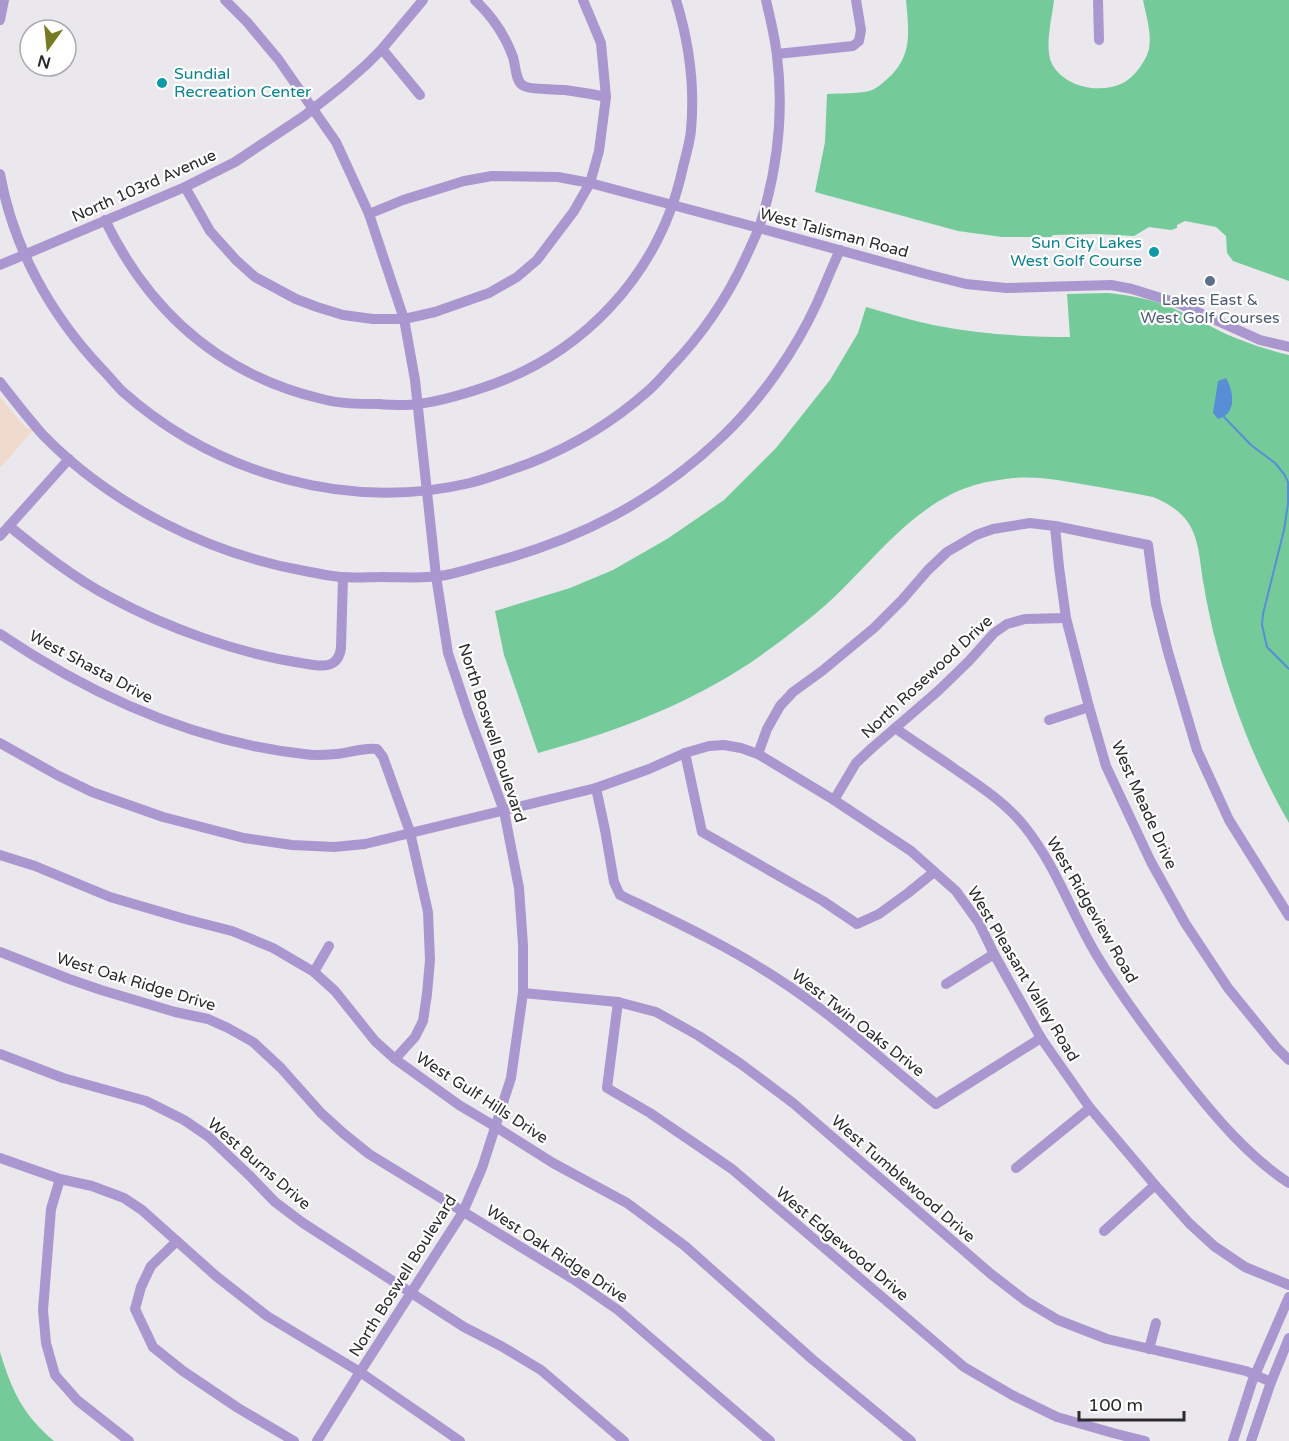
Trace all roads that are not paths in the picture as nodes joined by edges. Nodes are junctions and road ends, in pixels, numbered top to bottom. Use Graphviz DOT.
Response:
graph roads {
  1 [pos="4,0"];
  2 [pos="225,0"];
  3 [pos="423,0"];
  4 [pos="475,0"];
  5 [pos="583,0"];
  6 [pos="676,0"];
  7 [pos="766,0"];
  8 [pos="856,0"];
  9 [pos="1098,0"];
  10 [pos="0,20"];
  11 [pos="1099,40"];
  12 [pos="382,48"];
  13 [pos="777,54"];
  14 [pos="420,95"];
  15 [pos="606,97"];
  16 [pos="314,109"];
  17 [pos="0,174"];
  18 [pos="590,183"];
  19 [pos="185,187"];
  20 [pos="673,205"];
  21 [pos="369,214"];
  22 [pos="105,220"];
  23 [pos="759,228"];
  24 [pos="840,250"];
  25 [pos="25,255"];
  26 [pos="0,265"];
  27 [pos="404,319"];
  28 [pos="1289,347"];
  29 [pos="0,382"];
  30 [pos="418,404"];
  31 [pos="69,459"];
  32 [pos="427,490"];
  33 [pos="9,526"];
  34 [pos="1056,526"];
  35 [pos="0,536"];
  36 [pos="436,576"];
  37 [pos="343,577"];
  38 [pos="1066,618"];
  39 [pos="0,634"];
  40 [pos="1089,707"];
  41 [pos="1049,720"];
  42 [pos="894,728"];
  43 [pos="0,743"];
  44 [pos="685,753"];
  45 [pos="758,754"];
  46 [pos="596,788"];
  47 [pos="834,800"];
  48 [pos="504,811"];
  49 [pos="410,832"];
  50 [pos="0,855"];
  51 [pos="934,872"];
  52 [pos="1289,916"];
  53 [pos="329,945"];
  54 [pos="0,952"];
  55 [pos="994,954"];
  56 [pos="314,972"];
  57 [pos="946,984"];
  58 [pos="523,993"];
  59 [pos="618,1002"];
  60 [pos="1041,1038"];
  61 [pos="0,1054"];
  62 [pos="395,1059"];
  63 [pos="1289,1060"];
  64 [pos="1090,1108"];
  65 [pos="496,1127"];
  66 [pos="0,1158"];
  67 [pos="1016,1168"];
  68 [pos="60,1179"];
  69 [pos="1289,1183"];
  70 [pos="1155,1185"];
  71 [pos="463,1212"];
  72 [pos="1104,1231"];
  73 [pos="177,1241"];
  74 [pos="1289,1286"];
  75 [pos="412,1292"];
  76 [pos="1289,1297"];
  77 [pos="1156,1323"];
  78 [pos="1289,1338"];
  79 [pos="1149,1349"];
  80 [pos="360,1372"];
  81 [pos="1255,1376"];
  82 [pos="1271,1382"];
  83 [pos="129,1441"];
  84 [pos="294,1441"];
  85 [pos="317,1441"];
  86 [pos="460,1441"];
  87 [pos="624,1441"];
  88 [pos="770,1441"];
  89 [pos="911,1441"];
  90 [pos="1145,1441"];
  91 [pos="1233,1441"];
  92 [pos="1251,1441"];
  1 -- 10 [label="street"];
  2 -- 16 [label="street, North Boswell Boulevard"];
  3 -- 12 [label="street, North 103rd Avenue"];
  4 -- 15 [label="street"];
  5 -- 15 [label="street"];
  6 -- 20 [label="street"];
  7 -- 13 [label="street"];
  8 -- 13 [label="street"];
  9 -- 11 [label="street"];
  12 -- 14 [label="street"];
  12 -- 16 [label="street, North 103rd Avenue"];
  13 -- 23 [label="street"];
  15 -- 18 [label="street"];
  16 -- 19 [label="street, North 103rd Avenue"];
  16 -- 21 [label="street, North Boswell Boulevard"];
  17 -- 25 [label="street"];
  18 -- 20 [label="street, West Talisman Road"];
  18 -- 21 [label="street, West Talisman Road"];
  18 -- 27 [label="street"];
  19 -- 22 [label="street, North 103rd Avenue"];
  19 -- 27 [label="street"];
  20 -- 23 [label="street, West Talisman Road"];
  20 -- 30 [label="street"];
  21 -- 27 [label="street, North Boswell Boulevard"];
  22 -- 25 [label="street, North 103rd Avenue"];
  22 -- 30 [label="street"];
  23 -- 24 [label="street, West Talisman Road"];
  23 -- 32 [label="street"];
  24 -- 28 [label="street, West Talisman Road"];
  24 -- 36 [label="street"];
  25 -- 26 [label="street, North 103rd Avenue"];
  25 -- 32 [label="street"];
  27 -- 30 [label="street, North Boswell Boulevard"];
  29 -- 31 [label="street"];
  30 -- 32 [label="street, North Boswell Boulevard"];
  31 -- 33 [label="street"];
  31 -- 37 [label="street"];
  32 -- 36 [label="street, North Boswell Boulevard"];
  33 -- 35 [label="street"];
  33 -- 37 [label="street"];
  34 -- 38 [label="street, West Meade Drive"];
  34 -- 45 [label="street"];
  34 -- 52 [label="street"];
  36 -- 37 [label="street"];
  36 -- 48 [label="street, North Boswell Boulevard"];
  38 -- 40 [label="street, West Meade Drive"];
  38 -- 42 [label="street, North Rosewood Drive"];
  39 -- 49 [label="street, West Shasta Drive"];
  40 -- 41 [label="street"];
  40 -- 63 [label="street, West Meade Drive"];
  42 -- 47 [label="street, North Rosewood Drive"];
  42 -- 69 [label="street, West Ridgeview Road"];
  43 -- 49 [label="street, West Pleasant Valley Road"];
  44 -- 45 [label="street, West Pleasant Valley Road"];
  44 -- 46 [label="street, West Pleasant Valley Road"];
  44 -- 51 [label="street"];
  45 -- 47 [label="street, West Pleasant Valley Road"];
  46 -- 48 [label="street, West Pleasant Valley Road"];
  46 -- 60 [label="street, West Twin Oaks Drive"];
  47 -- 51 [label="street, West Pleasant Valley Road"];
  48 -- 49 [label="street, West Pleasant Valley Road"];
  48 -- 58 [label="street, North Boswell Boulevard"];
  49 -- 62 [label="street, West Shasta Drive"];
  50 -- 56 [label="street, West Gulf Hills Drive"];
  51 -- 55 [label="street, West Pleasant Valley Road"];
  53 -- 56 [label="street"];
  54 -- 71 [label="street, West Oak Ridge Drive"];
  55 -- 57 [label="street"];
  55 -- 60 [label="street, West Pleasant Valley Road"];
  56 -- 62 [label="street, West Gulf Hills Drive"];
  58 -- 59 [label="street, West Tumblewood Drive"];
  58 -- 65 [label="street, North Boswell Boulevard"];
  59 -- 79 [label="street, West Tumblewood Drive"];
  59 -- 90 [label="street, West Edgewood Drive"];
  60 -- 64 [label="street, West Pleasant Valley Road"];
  61 -- 75 [label="street, West Burns Drive"];
  62 -- 65 [label="street, West Gulf Hills Drive"];
  64 -- 67 [label="street"];
  64 -- 70 [label="street, West Pleasant Valley Road"];
  65 -- 71 [label="street, North Boswell Boulevard"];
  65 -- 89 [label="street, West Gulf Hills Drive"];
  66 -- 68 [label="street"];
  68 -- 73 [label="street"];
  68 -- 83 [label="street"];
  70 -- 72 [label="street"];
  70 -- 74 [label="street, West Pleasant Valley Road"];
  71 -- 75 [label="street, North Boswell Boulevard"];
  71 -- 88 [label="street, West Oak Ridge Drive"];
  73 -- 80 [label="street"];
  73 -- 84 [label="street"];
  75 -- 80 [label="street, North Boswell Boulevard"];
  75 -- 87 [label="street, West Burns Drive"];
  76 -- 81 [label="street"];
  77 -- 79 [label="street"];
  78 -- 82 [label="street"];
  79 -- 81 [label="street, West Tumblewood Drive"];
  80 -- 85 [label="street, North Boswell Boulevard"];
  80 -- 86 [label="street"];
  81 -- 82 [label="street, West Tumblewood Drive"];
  81 -- 91 [label="street"];
  82 -- 92 [label="street"];
}
